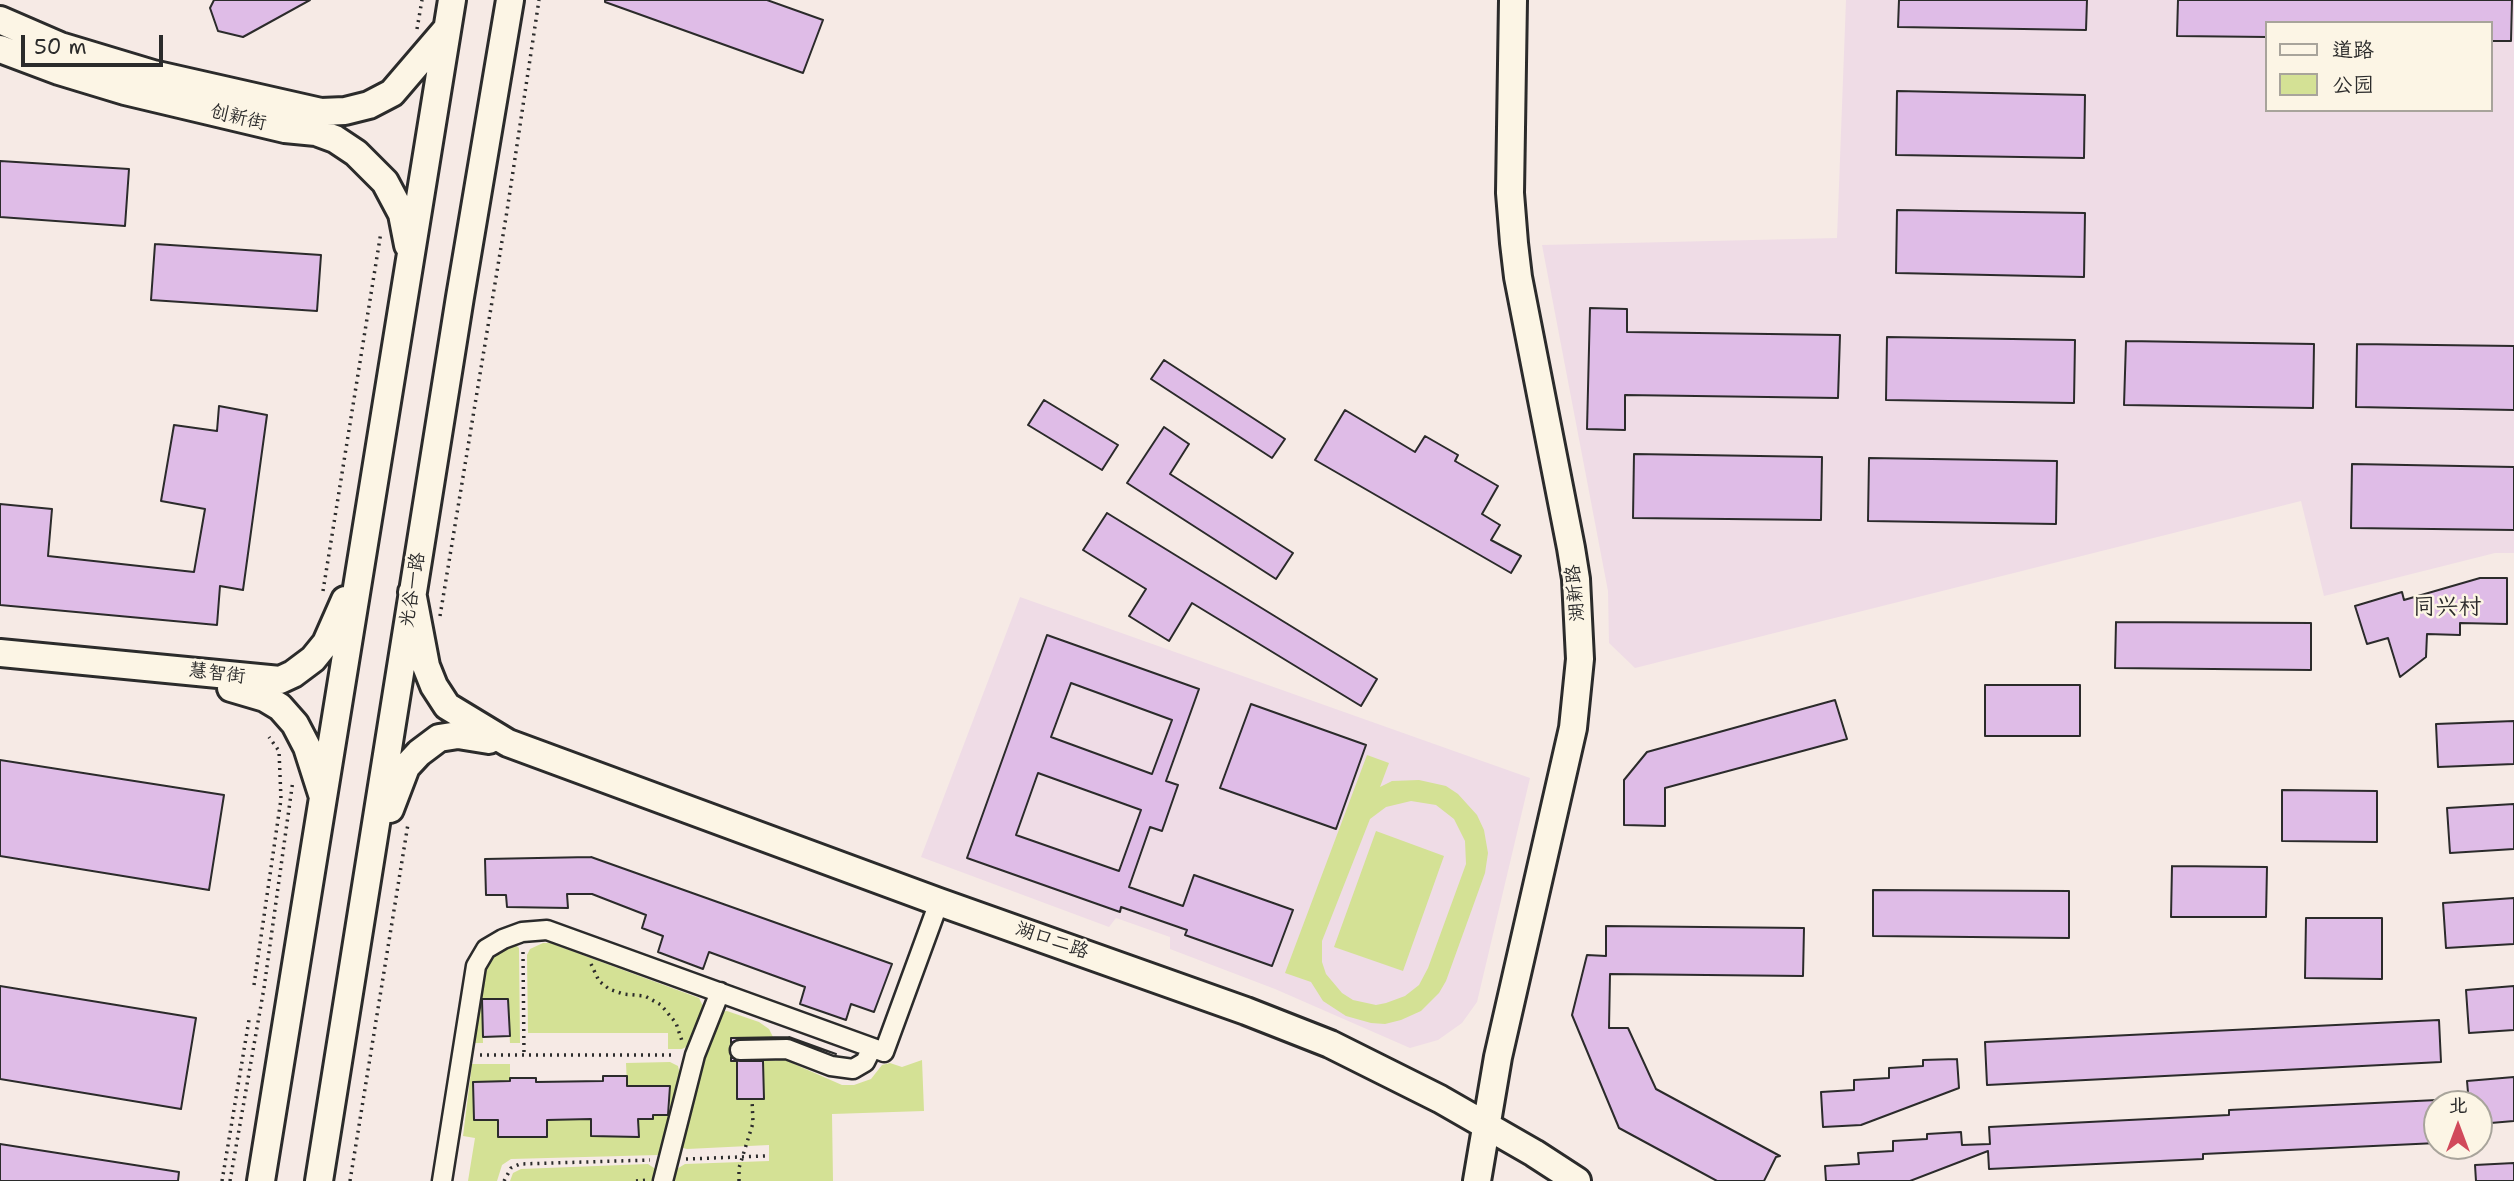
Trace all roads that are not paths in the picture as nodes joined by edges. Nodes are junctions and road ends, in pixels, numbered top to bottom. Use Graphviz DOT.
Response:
graph roads {
  1 [pos="452,0"];
  2 [pos="510,0"];
  3 [pos="1513,0"];
  4 [pos="0,20"];
  5 [pos="447,29"];
  6 [pos="0,49"];
  7 [pos="411,260"];
  8 [pos="361,555"];
  9 [pos="412,592"];
  10 [pos="0,653"];
  11 [pos="0,665"];
  12 [pos="508,743"];
  13 [pos="324,800"];
  14 [pos="372,858"];
  15 [pos="939,902"];
  16 [pos="720,992"];
  17 [pos="872,1048"];
  18 [pos="740,1050"];
  19 [pos="275,1100"];
  20 [pos="331,1107"];
  21 [pos="1487,1125"];
  22 [pos="261,1181"];
  23 [pos="282,1181"];
  24 [pos="300,1181"];
  25 [pos="319,1181"];
  26 [pos="442,1181"];
  27 [pos="663,1181"];
  28 [pos="1477,1181"];
  29 [pos="1577,1181"];
  1 -- 5 [label="main road"];
  2 -- 9 [label="main road, 光谷一路"];
  3 -- 21 [label="main road, 湖新路"];
  4 -- 5 [label="main road, 创新街"];
  5 -- 7 [label="main road"];
  6 -- 7 [label="main road, 创新街"];
  7 -- 8 [label="main road"];
  8 -- 10 [label="main road, 慧智街"];
  8 -- 13 [label="main road"];
  9 -- 12 [label="main road"];
  9 -- 14 [label="main road, 光谷一路"];
  11 -- 13 [label="main road, 慧智街"];
  12 -- 14 [label="main road"];
  12 -- 15 [label="main road, 湖口二路"];
  13 -- 19 [label="main road"];
  14 -- 20 [label="main road, 光谷一路"];
  15 -- 17 [label="street"];
  15 -- 21 [label="main road, 湖口二路"];
  16 -- 17 [label="street"];
  16 -- 26 [label="street"];
  16 -- 27 [label="street"];
  17 -- 18 [label="street"];
  19 -- 22 [label="main road"];
  19 -- 23 [label="main road"];
  20 -- 24 [label="main road"];
  20 -- 25 [label="main road, 光谷一路"];
  21 -- 28 [label="main road, 湖新路"];
  21 -- 29 [label="main road, 湖口二路"];
}
